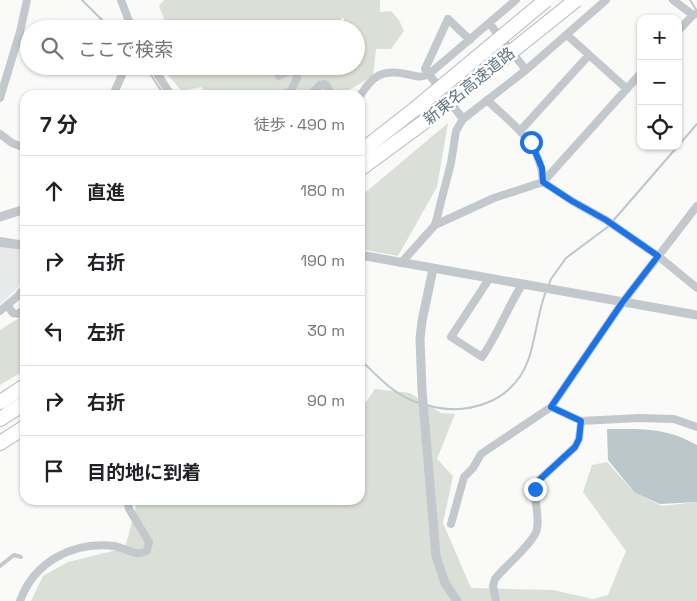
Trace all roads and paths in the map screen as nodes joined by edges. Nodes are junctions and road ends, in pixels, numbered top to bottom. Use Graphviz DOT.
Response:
graph roads {
  1 [pos="27,0"];
  2 [pos="121,0"];
  3 [pos="546,0"];
  4 [pos="576,0"];
  5 [pos="606,0"];
  6 [pos="673,0"];
  7 [pos="514,1"];
  8 [pos="695,14"];
  9 [pos="23,20"];
  10 [pos="129,20"];
  11 [pos="489,23"];
  12 [pos="682,27"];
  13 [pos="20,32"];
  14 [pos="567,35"];
  15 [pos="470,40"];
  16 [pos="589,55"];
  17 [pos="526,70"];
  18 [pos="122,75"];
  19 [pos="158,75"];
  20 [pos="296,75"];
  21 [pos="428,75"];
  22 [pos="637,77"];
  23 [pos="627,88"];
  24 [pos="115,90"];
  25 [pos="168,90"];
  26 [pos="291,90"];
  27 [pos="315,90"];
  28 [pos="329,90"];
  29 [pos="364,90"];
  30 [pos="0,98"];
  31 [pos="487,100"];
  32 [pos="463,119"];
  33 [pos="520,131"];
  34 [pos="0,134"];
  35 [pos="20,146"];
  36 [pos="365,148"];
  37 [pos="382,154"];
  38 [pos="365,166"];
  39 [pos="365,171"];
  40 [pos="543,182"];
  41 [pos="697,206"];
  42 [pos="20,211"];
  43 [pos="0,217"];
  44 [pos="435,225"];
  45 [pos="0,242"];
  46 [pos="20,245"];
  47 [pos="365,256"];
  48 [pos="658,256"];
  49 [pos="401,262"];
  50 [pos="433,269"];
  51 [pos="489,279"];
  52 [pos="522,285"];
  53 [pos="697,288"];
  54 [pos="20,293"];
  55 [pos="622,303"];
  56 [pos="3,308"];
  57 [pos="20,313"];
  58 [pos="697,315"];
  59 [pos="20,389"];
  60 [pos="0,402"];
  61 [pos="20,406"];
  62 [pos="551,407"];
  63 [pos="0,419"];
  64 [pos="581,421"];
  65 [pos="697,428"];
  66 [pos="20,430"];
  67 [pos="0,444"];
  68 [pos="128,505"];
  69 [pos="451,524"];
  70 [pos="21,557"];
  71 [pos="0,566"];
  72 [pos="20,601"];
  73 [pos="457,601"];
  74 [pos="496,601"];
  1 -- 9 [label="street"];
  2 -- 10 [label="street"];
  3 -- 36 [label="highway, 新東名高速道路, bridge"];
  4 -- 37 [label="highway, 新東名高速道路, bridge"];
  5 -- 14 [label="street"];
  6 -- 8 [label="street"];
  7 -- 11 [label="street"];
  8 -- 12 [label="street"];
  11 -- 15 [label="street"];
  11 -- 17 [label="street"];
  13 -- 30 [label="street"];
  14 -- 16 [label="street"];
  14 -- 17 [label="street"];
  15 -- 21 [label="street"];
  15 -- 21 [label="street"];
  16 -- 23 [label="street"];
  16 -- 33 [label="street"];
  17 -- 31 [label="street"];
  18 -- 24 [label="street"];
  19 -- 25 [label="street"];
  20 -- 26 [label="street"];
  21 -- 29 [label="street"];
  21 -- 32 [label="street"];
  22 -- 23 [label="street"];
  23 -- 40 [label="street"];
  27 -- 28 [label="street"];
  31 -- 32 [label="street"];
  31 -- 33 [label="street"];
  32 -- 44 [label="street"];
  33 -- 40 [label="street"];
  34 -- 35 [label="street"];
  37 -- 38 [label="highway, 新東名高速道路"];
  37 -- 39 [label="highway"];
  40 -- 44 [label="street"];
  40 -- 48 [label="street"];
  41 -- 48 [label="street"];
  42 -- 43 [label="street"];
  44 -- 49 [label="street"];
  45 -- 46 [label="street"];
  47 -- 49 [label="street"];
  48 -- 53 [label="street"];
  48 -- 55 [label="street"];
  49 -- 50 [label="street"];
  50 -- 51 [label="street"];
  50 -- 73 [label="street"];
  51 -- 52 [label="street"];
  51 -- 52 [label="street"];
  52 -- 55 [label="street"];
  54 -- 56 [label="street"];
  55 -- 58 [label="street"];
  55 -- 62 [label="street"];
  56 -- 57 [label="street"];
  59 -- 60 [label="highway"];
  61 -- 63 [label="highway"];
  62 -- 64 [label="street"];
  62 -- 69 [label="street"];
  64 -- 65 [label="street"];
  64 -- 74 [label="street"];
  66 -- 67 [label="highway"];
  68 -- 72 [label="street"];
  70 -- 71 [label="lane"];
}
